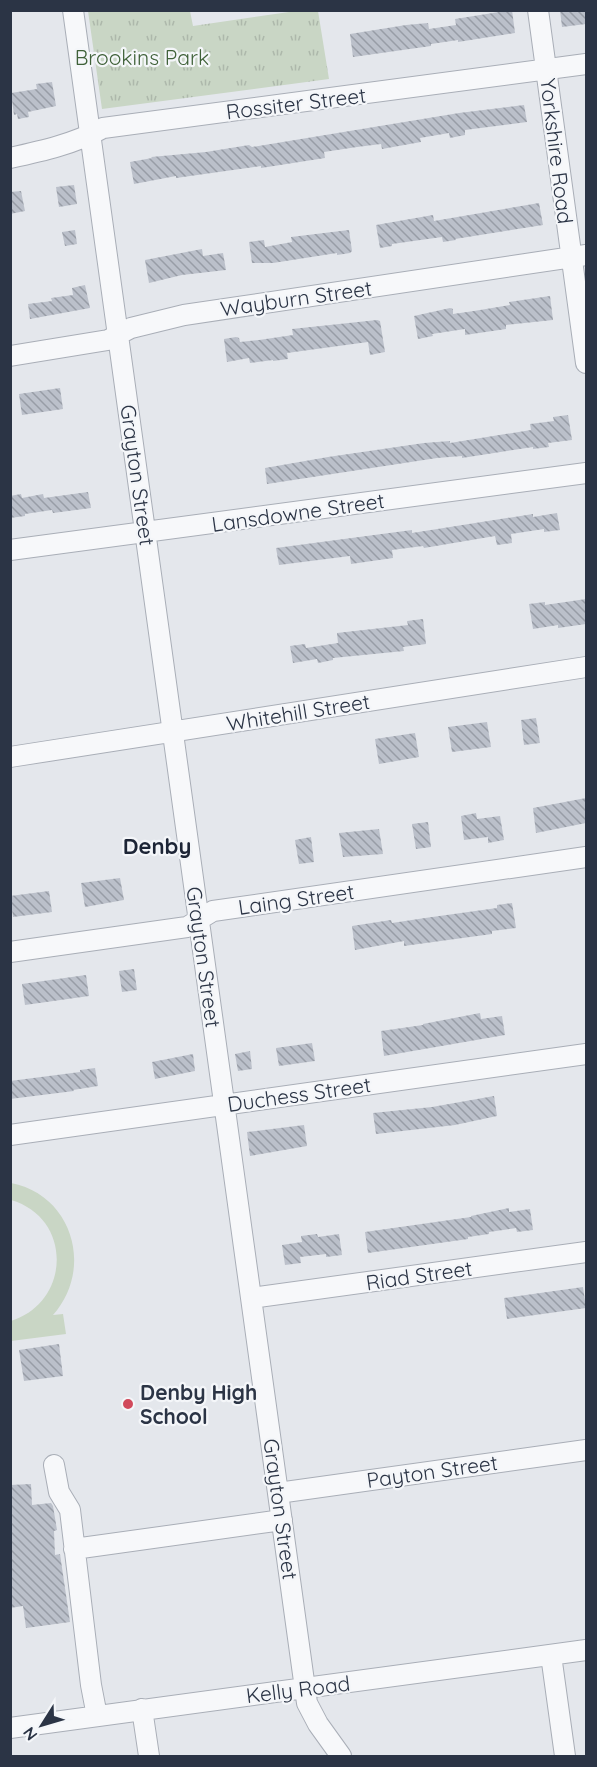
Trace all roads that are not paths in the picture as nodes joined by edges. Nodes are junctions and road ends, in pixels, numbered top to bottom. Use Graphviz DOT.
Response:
graph roads {
  1 [pos="74,10"];
  2 [pos="538,10"];
  3 [pos="586,64"];
  4 [pos="547,69"];
  5 [pos="91,135"];
  6 [pos="10,158"];
  7 [pos="578,256"];
  8 [pos="118,334"];
  9 [pos="10,356"];
  10 [pos="586,363"];
  11 [pos="586,474"];
  12 [pos="146,532"];
  13 [pos="10,550"];
  14 [pos="586,667"];
  15 [pos="173,731"];
  16 [pos="10,757"];
  17 [pos="586,857"];
  18 [pos="199,919"];
  19 [pos="10,952"];
  20 [pos="586,1054"];
  21 [pos="224,1105"];
  22 [pos="10,1135"];
  23 [pos="586,1252"];
  24 [pos="251,1298"];
  25 [pos="586,1450"];
  26 [pos="54,1465"];
  27 [pos="278,1492"];
  28 [pos="282,1520"];
  29 [pos="74,1549"];
  30 [pos="586,1650"];
  31 [pos="551,1655"];
  32 [pos="306,1689"];
  33 [pos="142,1709"];
  34 [pos="97,1716"];
  35 [pos="10,1728"];
  36 [pos="149,1756"];
  37 [pos="341,1756"];
  38 [pos="565,1756"];
  1 -- 5 [label="street, Grayton Street"];
  2 -- 4 [label="street, Yorkshire Road"];
  3 -- 4 [label="street, Rossiter Street"];
  4 -- 5 [label="street, Rossiter Street"];
  4 -- 7 [label="street, Yorkshire Road"];
  5 -- 6 [label="street, Rossiter Street"];
  5 -- 8 [label="street, Grayton Street"];
  7 -- 8 [label="street, Wayburn Street"];
  7 -- 10 [label="street, Yorkshire Road"];
  8 -- 9 [label="street, Wayburn Street"];
  8 -- 12 [label="street, Grayton Street"];
  11 -- 12 [label="street, Lansdowne Street"];
  12 -- 13 [label="street, Lansdowne Street"];
  12 -- 15 [label="street, Grayton Street"];
  14 -- 15 [label="street, Whitehill Street"];
  15 -- 16 [label="street, Whitehill Street"];
  15 -- 18 [label="street, Grayton Street"];
  17 -- 18 [label="street, Laing Street"];
  18 -- 19 [label="street, Laing Street"];
  18 -- 21 [label="street, Grayton Street"];
  20 -- 21 [label="street, Duchess Street"];
  21 -- 22 [label="street, Duchess Street"];
  21 -- 24 [label="street, Grayton Street"];
  23 -- 24 [label="street, Riad Street"];
  24 -- 27 [label="street, Grayton Street"];
  25 -- 27 [label="street, Payton Street"];
  26 -- 29 [label="street"];
  27 -- 28 [label="street, Grayton Street"];
  28 -- 29 [label="street"];
  28 -- 32 [label="street, Grayton Street"];
  29 -- 34 [label="street"];
  30 -- 31 [label="street, Kelly Road"];
  31 -- 32 [label="street, Kelly Road"];
  31 -- 38 [label="street"];
  32 -- 33 [label="street, Kelly Road"];
  32 -- 37 [label="street, Grayton Street"];
  33 -- 34 [label="street, Kelly Road"];
  33 -- 36 [label="street"];
  34 -- 35 [label="street, Kelly Road"];
}
